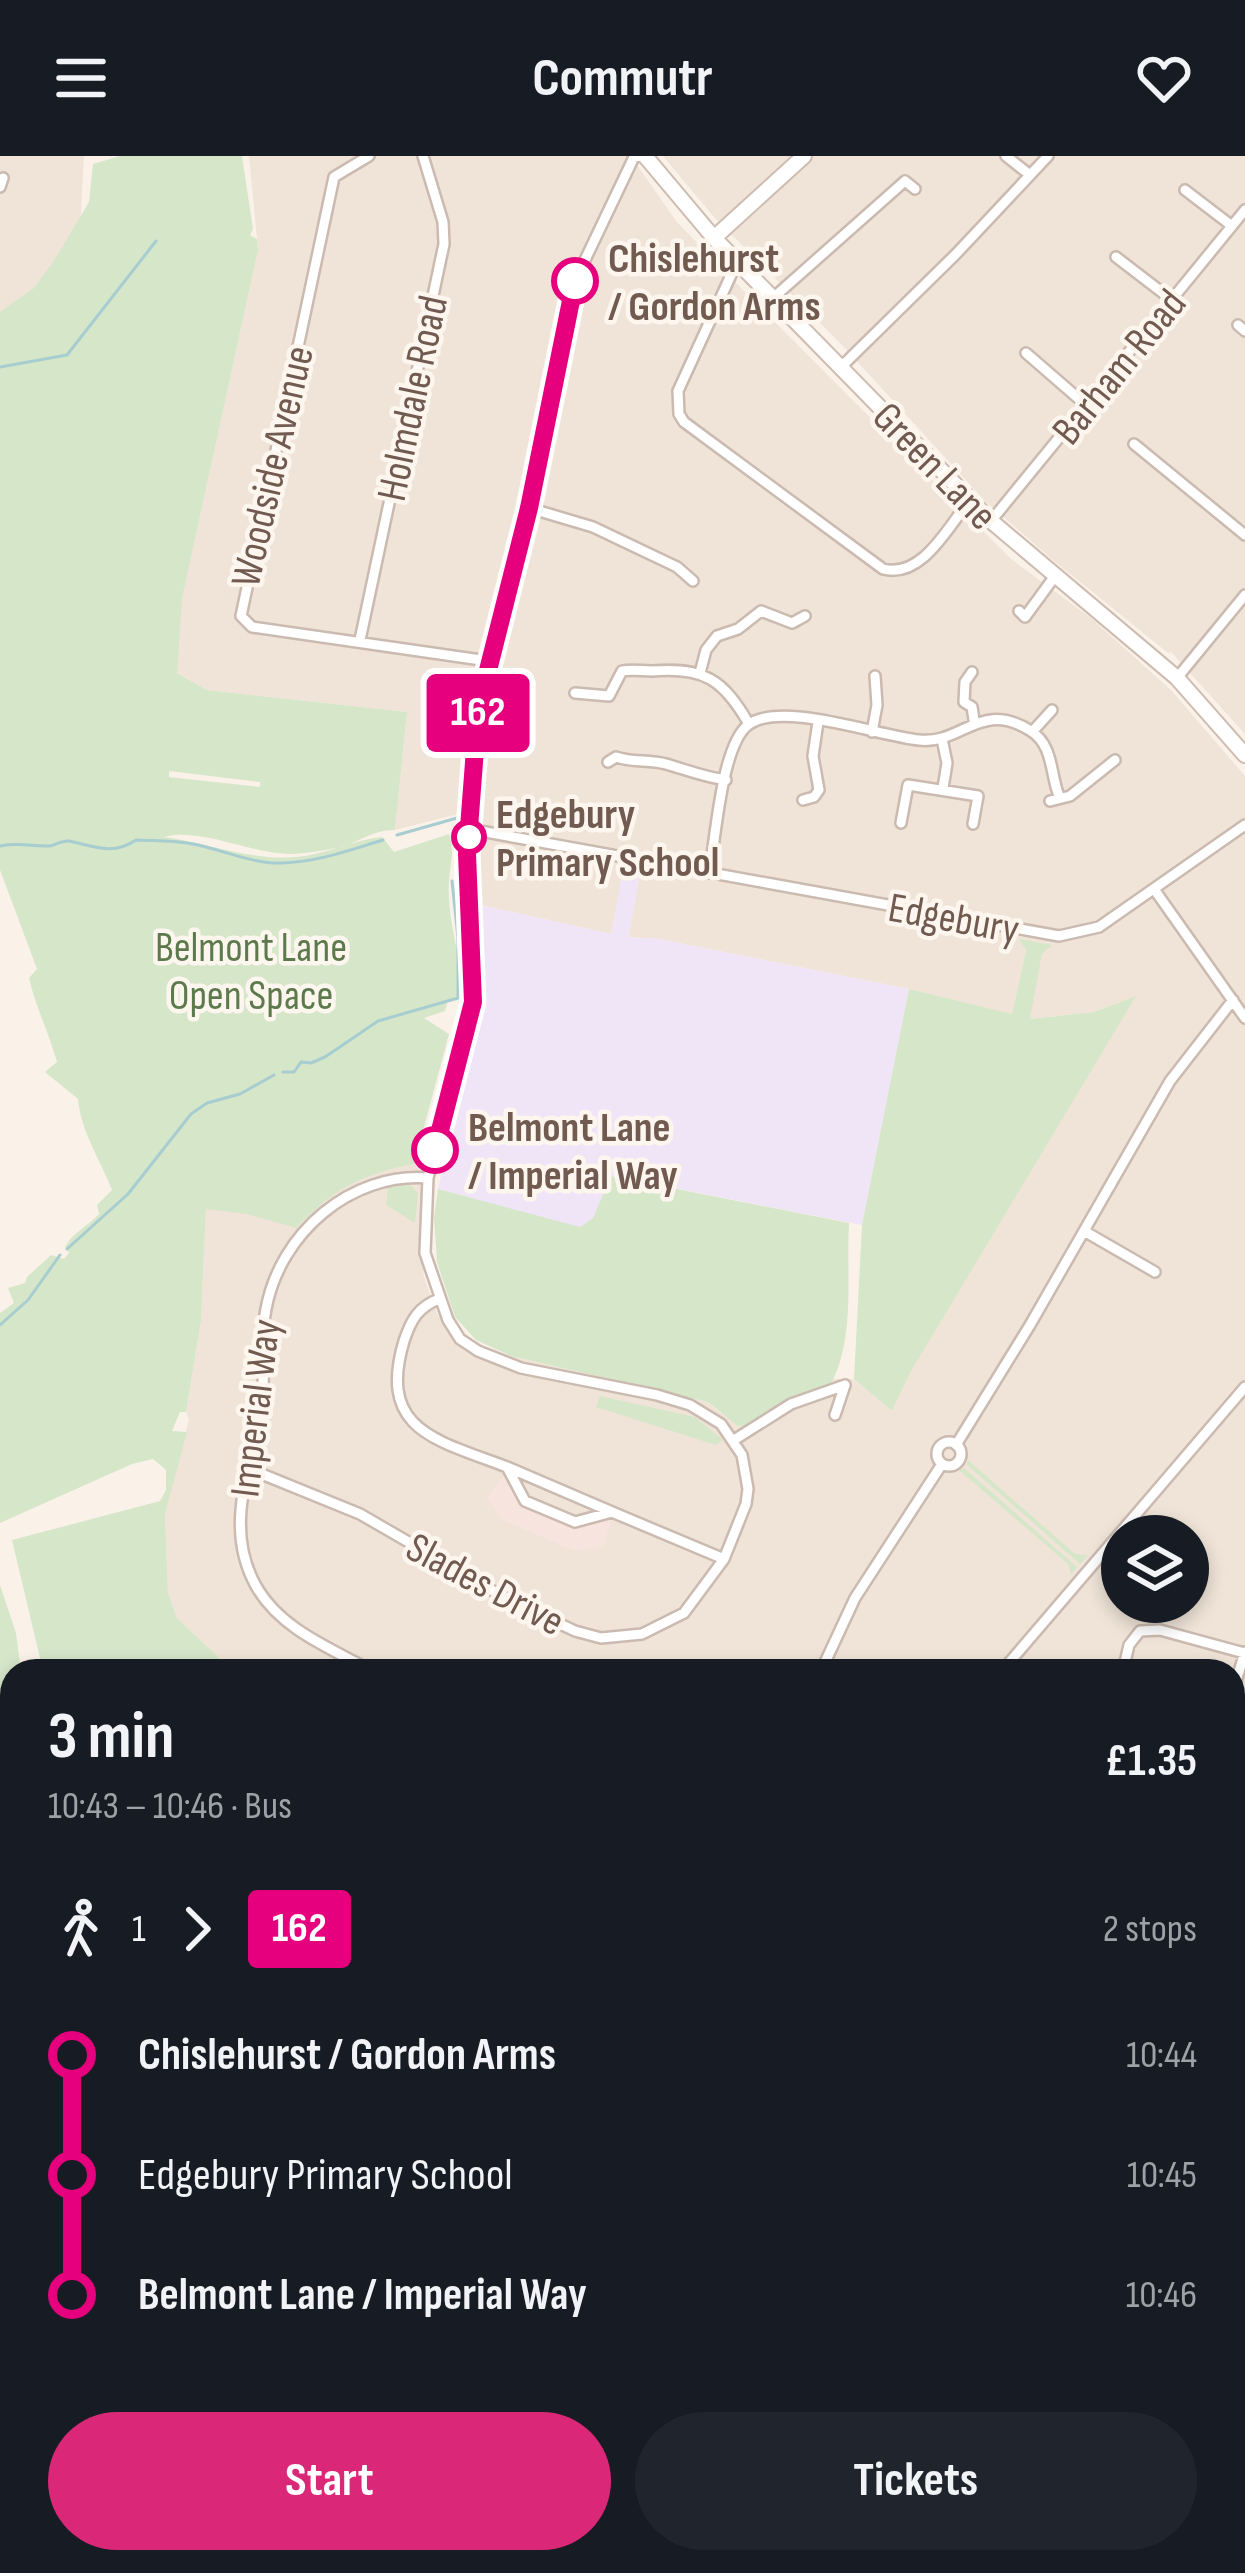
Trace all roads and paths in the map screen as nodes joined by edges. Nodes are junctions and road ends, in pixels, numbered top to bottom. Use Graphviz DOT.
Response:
graph roads {
  1 [pos="369,156"];
  2 [pos="423,156"];
  3 [pos="643,156"];
  4 [pos="804,156"];
  5 [pos="1006,156"];
  6 [pos="1048,156"];
  7 [pos="1030,175"];
  8 [pos="915,189"];
  9 [pos="1185,190"];
  10 [pos="1245,210"];
  11 [pos="1232,226"];
  12 [pos="714,238"];
  13 [pos="1116,257"];
  14 [pos="737,262"];
  15 [pos="773,298"];
  16 [pos="1172,300"];
  17 [pos="1027,352"];
  18 [pos="841,368"];
  19 [pos="1086,405"];
  20 [pos="1134,444"];
  21 [pos="970,500"];
  22 [pos="529,508"];
  23 [pos="991,521"];
  24 [pos="1245,535"];
  25 [pos="1055,576"];
  26 [pos="692,581"];
  27 [pos="1245,595"];
  28 [pos="805,616"];
  29 [pos="1024,617"];
  30 [pos="360,640"];
  31 [pos="488,661"];
  32 [pos="972,672"];
  33 [pos="700,673"];
  34 [pos="874,676"];
  35 [pos="1177,678"];
  36 [pos="890,690"];
  37 [pos="876,692"];
  38 [pos="574,693"];
  39 [pos="1052,710"];
  40 [pos="974,721"];
  41 [pos="818,722"];
  42 [pos="749,724"];
  43 [pos="872,732"];
  44 [pos="1032,732"];
  45 [pos="942,739"];
  46 [pos="613,742"];
  47 [pos="1245,755"];
  48 [pos="1114,760"];
  49 [pos="726,780"];
  50 [pos="943,788"];
  51 [pos="802,800"];
  52 [pos="901,823"];
  53 [pos="973,824"];
  54 [pos="1245,825"];
  55 [pos="469,829"];
  56 [pos="634,860"];
  57 [pos="710,874"];
  58 [pos="631,877"];
  59 [pos="1154,890"];
  60 [pos="1233,1000"];
  61 [pos="1245,1018"];
  62 [pos="428,1178"];
  63 [pos="1084,1232"];
  64 [pos="1155,1272"];
  65 [pos="439,1299"];
  66 [pos="1245,1387"];
  67 [pos="836,1415"];
  68 [pos="734,1440"];
  69 [pos="507,1467"];
  70 [pos="247,1468"];
  71 [pos="612,1511"];
  72 [pos="724,1559"];
  73 [pos="1245,1653"];
  74 [pos="351,1659"];
  75 [pos="827,1659"];
  76 [pos="1012,1659"];
  77 [pos="1126,1659"];
  1 -- 30 [label="street, Woodside Avenue"];
  2 -- 30 [label="street, Holmdale Road"];
  3 -- 12 [label="main road, Green Lane"];
  3 -- 22 [label="street"];
  4 -- 12 [label="main road"];
  5 -- 7 [label="street"];
  6 -- 7 [label="street"];
  7 -- 18 [label="street"];
  8 -- 15 [label="street"];
  9 -- 11 [label="street"];
  10 -- 11 [label="street, Barham Road"];
  11 -- 16 [label="street, Barham Road"];
  12 -- 14 [label="main road, Green Lane"];
  13 -- 16 [label="street"];
  14 -- 15 [label="main road, Green Lane"];
  14 -- 21 [label="street"];
  15 -- 18 [label="main road, Green Lane"];
  16 -- 19 [label="street, Barham Road"];
  17 -- 19 [label="street"];
  18 -- 21 [label="main road, Green Lane"];
  19 -- 23 [label="street, Barham Road"];
  20 -- 24 [label="street"];
  21 -- 23 [label="main road, Green Lane"];
  22 -- 26 [label="street"];
  22 -- 31 [label="street"];
  23 -- 25 [label="main road, Green Lane"];
  25 -- 29 [label="street"];
  25 -- 35 [label="main road, Green Lane"];
  27 -- 35 [label="street"];
  28 -- 33 [label="street"];
  30 -- 31 [label="street, Woodside Avenue"];
  31 -- 55 [label="street"];
  32 -- 40 [label="street"];
  33 -- 38 [label="street"];
  33 -- 42 [label="street"];
  34 -- 37 [label="street"];
  35 -- 47 [label="main road, Green Lane"];
  36 -- 37 [label="street"];
  37 -- 43 [label="street"];
  39 -- 44 [label="street"];
  40 -- 44 [label="street"];
  40 -- 45 [label="street"];
  41 -- 42 [label="street"];
  41 -- 43 [label="street"];
  41 -- 51 [label="street"];
  42 -- 49 [label="street"];
  43 -- 45 [label="street"];
  44 -- 48 [label="street"];
  45 -- 50 [label="street"];
  46 -- 49 [label="street"];
  49 -- 57 [label="street"];
  50 -- 52 [label="street"];
  50 -- 53 [label="street"];
  54 -- 59 [label="street, Edgebury"];
  55 -- 56 [label="street, Edgebury"];
  55 -- 62 [label="street"];
  56 -- 57 [label="street, Edgebury"];
  56 -- 58 [label="street"];
  57 -- 59 [label="street, Edgebury"];
  59 -- 60 [label="street"];
  60 -- 61 [label="street"];
  60 -- 63 [label="street"];
  62 -- 65 [label="street"];
  62 -- 70 [label="street, Imperial Way"];
  63 -- 64 [label="street"];
  63 -- 75 [label="street"];
  65 -- 68 [label="street"];
  65 -- 69 [label="street"];
  66 -- 76 [label="street"];
  67 -- 68 [label="street"];
  68 -- 72 [label="street, Slades Drive"];
  69 -- 71 [label="street"];
  69 -- 71 [label="street"];
  70 -- 72 [label="street, Slades Drive"];
  70 -- 74 [label="street, Imperial Way"];
  71 -- 72 [label="street"];
  73 -- 77 [label="street"];
}
